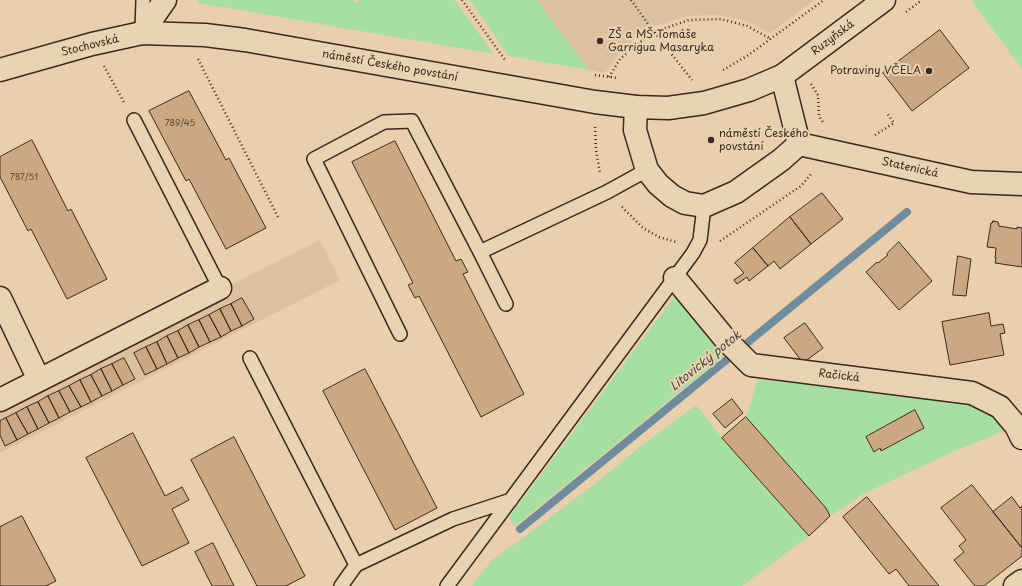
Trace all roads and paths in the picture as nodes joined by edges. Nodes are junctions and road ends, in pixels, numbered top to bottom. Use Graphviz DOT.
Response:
graph roads {
  1 [pos="143,0"];
  2 [pos="165,0"];
  3 [pos="462,0"];
  4 [pos="631,0"];
  5 [pos="824,0"];
  6 [pos="884,0"];
  7 [pos="655,32"];
  8 [pos="142,33"];
  9 [pos="771,39"];
  10 [pos="92,44"];
  11 [pos="197,57"];
  12 [pos="498,59"];
  13 [pos="0,70"];
  14 [pos="718,73"];
  15 [pos="591,74"];
  16 [pos="782,76"];
  17 [pos="609,77"];
  18 [pos="698,78"];
  19 [pos="624,79"];
  20 [pos="692,80"];
  21 [pos="686,82"];
  22 [pos="810,82"];
  23 [pos="636,107"];
  24 [pos="886,112"];
  25 [pos="134,120"];
  26 [pos="826,127"];
  27 [pos="872,137"];
  28 [pos="799,144"];
  29 [pos="647,170"];
  30 [pos="814,171"];
  31 [pos="1022,184"];
  32 [pos="704,206"];
  33 [pos="278,217"];
  34 [pos="716,244"];
  35 [pos="480,252"];
  36 [pos="675,278"];
  37 [pos="220,288"];
  38 [pos="0,298"];
  39 [pos="506,304"];
  40 [pos="400,334"];
  41 [pos="250,358"];
  42 [pos="39,380"];
  43 [pos="0,400"];
  44 [pos="1022,438"];
  45 [pos="511,500"];
  46 [pos="356,565"];
  47 [pos="1022,581"];
  48 [pos="341,586"];
  49 [pos="447,586"];
  50 [pos="1015,586"];
  1 -- 8 [label="lane"];
  2 -- 8 [label="street"];
  3 -- 12 [label="path"];
  4 -- 7 [label="path"];
  5 -- 9 [label="path"];
  6 -- 16 [label="street, Ruzyňská"];
  7 -- 9 [label="path"];
  7 -- 17 [label="path"];
  7 -- 20 [label="path"];
  8 -- 10 [label="street, Stochovská"];
  8 -- 23 [label="street, náměstí Českého povstání"];
  9 -- 14 [label="path"];
  10 -- 13 [label="street, Stochovská"];
  10 -- 25 [label="path"];
  11 -- 33 [label="path"];
  15 -- 17 [label="path"];
  16 -- 23 [label="street, náměstí Českého povstání"];
  16 -- 28 [label="street"];
  17 -- 19 [label="path"];
  18 -- 20 [label="path"];
  20 -- 21 [label="path"];
  22 -- 26 [label="path"];
  23 -- 29 [label="street"];
  24 -- 27 [label="path"];
  25 -- 37 [label="lane"];
  28 -- 31 [label="street, Statenická"];
  28 -- 32 [label="street"];
  29 -- 32 [label="street"];
  29 -- 35 [label="lane"];
  30 -- 34 [label="path"];
  32 -- 36 [label="lane"];
  35 -- 39 [label="lane"];
  35 -- 40 [label="lane"];
  36 -- 44 [label="street, Račická"];
  36 -- 45 [label="lane"];
  37 -- 42 [label="street"];
  38 -- 42 [label="street"];
  41 -- 46 [label="lane"];
  42 -- 43 [label="street"];
  45 -- 46 [label="lane"];
  45 -- 49 [label="lane"];
  46 -- 48 [label="lane"];
  47 -- 50 [label="street"];
}
